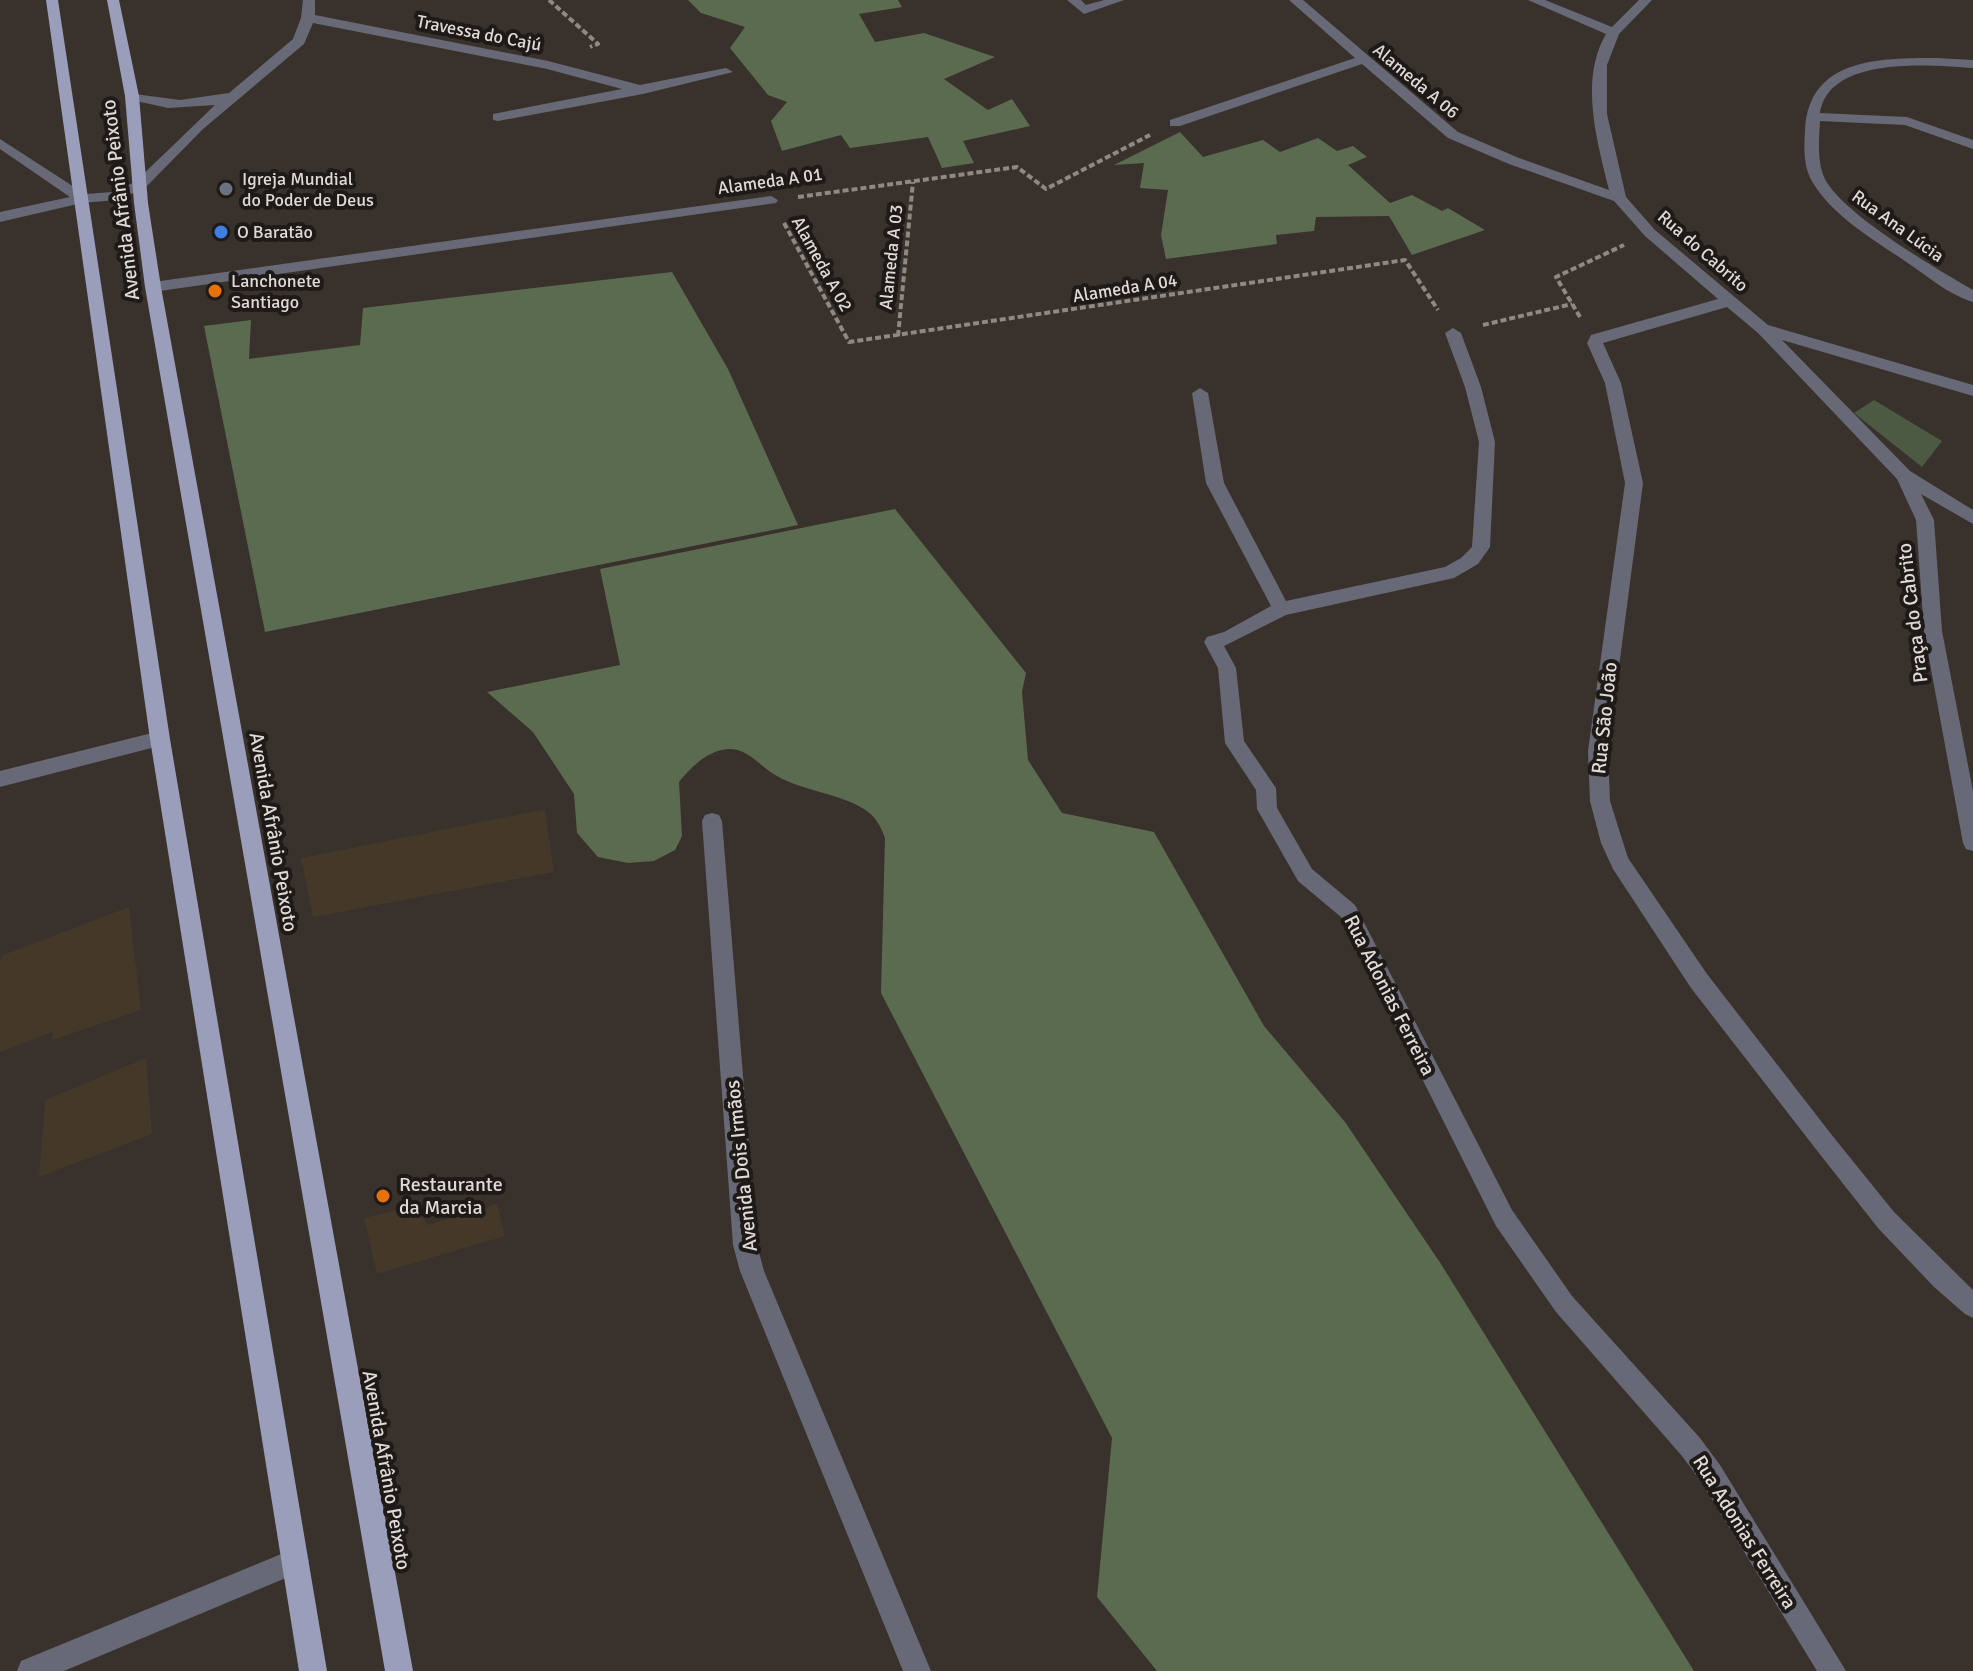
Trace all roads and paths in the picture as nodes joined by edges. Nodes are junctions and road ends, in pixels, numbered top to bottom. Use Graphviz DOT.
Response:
graph roads {
  1 [pos="52,0"];
  2 [pos="113,0"];
  3 [pos="309,0"];
  4 [pos="549,0"];
  5 [pos="1073,0"];
  6 [pos="1118,0"];
  7 [pos="1295,0"];
  8 [pos="1534,0"];
  9 [pos="1646,0"];
  10 [pos="308,18"];
  11 [pos="1614,32"];
  12 [pos="1362,60"];
  13 [pos="1973,64"];
  14 [pos="548,65"];
  15 [pos="726,72"];
  16 [pos="643,90"];
  17 [pos="235,94"];
  18 [pos="132,96"];
  19 [pos="498,117"];
  20 [pos="1813,117"];
  21 [pos="1175,123"];
  22 [pos="0,143"];
  23 [pos="1973,145"];
  24 [pos="913,182"];
  25 [pos="140,185"];
  26 [pos="1619,198"];
  27 [pos="82,199"];
  28 [pos="771,200"];
  29 [pos="0,217"];
  30 [pos="1650,233"];
  31 [pos="153,287"];
  32 [pos="1973,297"];
  33 [pos="1730,301"];
  34 [pos="1762,329"];
  35 [pos="1453,333"];
  36 [pos="898,336"];
  37 [pos="849,342"];
  38 [pos="1973,391"];
  39 [pos="1200,393"];
  40 [pos="1904,476"];
  41 [pos="1973,518"];
  42 [pos="1281,609"];
  43 [pos="160,739"];
  44 [pos="0,779"];
  45 [pos="712,821"];
  46 [pos="1973,843"];
  47 [pos="1973,1306"];
  48 [pos="296,1561"];
  49 [pos="31,1671"];
  50 [pos="313,1671"];
  51 [pos="399,1671"];
  52 [pos="917,1671"];
  53 [pos="1832,1671"];
  1 -- 27 [label="main road, Avenida Afrânio Peixoto"];
  2 -- 18 [label="main road, Avenida Afrânio Peixoto"];
  3 -- 10 [label="street"];
  4 -- 14 [label="path, Travessa do Cajú"];
  5 -- 6 [label="street"];
  7 -- 12 [label="street, Alameda A 06"];
  8 -- 11 [label="street"];
  9 -- 11 [label="street, Rua do Cabrito"];
  10 -- 14 [label="street, Travessa do Cajú"];
  10 -- 17 [label="street"];
  11 -- 26 [label="street, Rua do Cabrito"];
  12 -- 21 [label="street"];
  12 -- 26 [label="street, Alameda A 06"];
  13 -- 20 [label="street, Rua Ana Lúcia"];
  14 -- 16 [label="street, Travessa do Cajú"];
  15 -- 16 [label="street"];
  16 -- 19 [label="street"];
  17 -- 18 [label="street"];
  17 -- 25 [label="street"];
  18 -- 25 [label="main road, Avenida Afrânio Peixoto"];
  20 -- 23 [label="street"];
  20 -- 32 [label="street, Rua Ana Lúcia"];
  21 -- 24 [label="path, Alameda A 01"];
  22 -- 27 [label="street"];
  24 -- 28 [label="path, Alameda A 01"];
  24 -- 36 [label="path, Alameda A 03"];
  25 -- 27 [label="street"];
  25 -- 31 [label="main road, Avenida Afrânio Peixoto"];
  26 -- 30 [label="street, Rua do Cabrito"];
  27 -- 29 [label="street"];
  27 -- 43 [label="main road, Avenida Afrânio Peixoto"];
  28 -- 31 [label="street, Alameda A 01"];
  28 -- 37 [label="path, Alameda A 02"];
  30 -- 33 [label="street, Rua do Cabrito"];
  30 -- 35 [label="path"];
  31 -- 51 [label="main road, Avenida Afrânio Peixoto"];
  33 -- 34 [label="street, Rua do Cabrito"];
  33 -- 47 [label="street, Rua São João"];
  34 -- 38 [label="street, Rua do Cabrito"];
  34 -- 40 [label="street, Praça do Cabrito"];
  35 -- 36 [label="path, Alameda A 04"];
  35 -- 42 [label="street, Rua Adonias Ferreira"];
  36 -- 37 [label="path, Alameda A 04"];
  39 -- 42 [label="street"];
  40 -- 41 [label="street, Praça do Cabrito"];
  40 -- 46 [label="street, Praça do Cabrito"];
  42 -- 53 [label="street, Rua Adonias Ferreira"];
  43 -- 44 [label="street"];
  43 -- 48 [label="main road, Avenida Afrânio Peixoto"];
  45 -- 52 [label="street, Avenida Dois Irmãos"];
  48 -- 49 [label="street"];
  48 -- 50 [label="main road, Avenida Afrânio Peixoto"];
}
